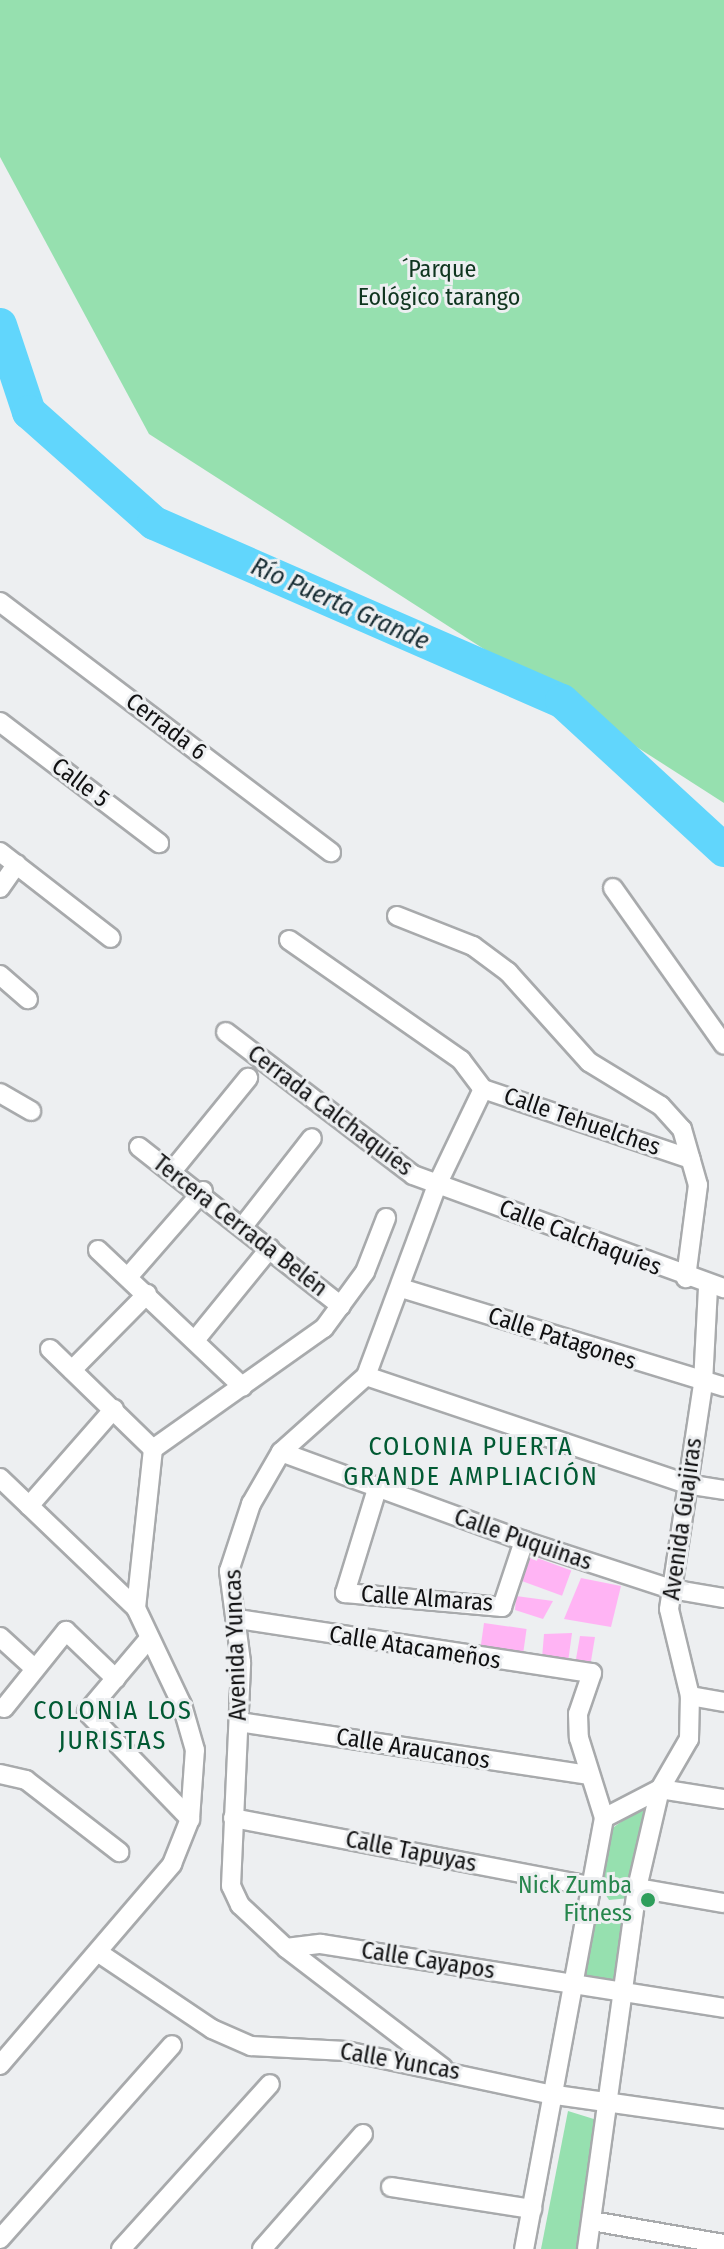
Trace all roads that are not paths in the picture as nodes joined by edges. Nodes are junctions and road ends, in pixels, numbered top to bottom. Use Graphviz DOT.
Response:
graph roads {
  1 [pos="0,602"];
  2 [pos="0,722"];
  3 [pos="159,843"];
  4 [pos="0,852"];
  5 [pos="331,852"];
  6 [pos="17,864"];
  7 [pos="0,888"];
  8 [pos="613,888"];
  9 [pos="397,916"];
  10 [pos="111,938"];
  11 [pos="289,940"];
  12 [pos="0,975"];
  13 [pos="28,999"];
  14 [pos="226,1032"];
  15 [pos="724,1045"];
  16 [pos="248,1078"];
  17 [pos="483,1089"];
  18 [pos="0,1093"];
  19 [pos="31,1111"];
  20 [pos="312,1138"];
  21 [pos="139,1147"];
  22 [pos="691,1159"];
  23 [pos="173,1170"];
  24 [pos="437,1185"];
  25 [pos="203,1191"];
  26 [pos="386,1218"];
  27 [pos="244,1225"];
  28 [pos="270,1248"];
  29 [pos="98,1250"];
  30 [pos="128,1277"];
  31 [pos="686,1278"];
  32 [pos="716,1287"];
  33 [pos="401,1288"];
  34 [pos="147,1294"];
  35 [pos="341,1306"];
  36 [pos="196,1339"];
  37 [pos="50,1349"];
  38 [pos="72,1370"];
  39 [pos="366,1376"];
  40 [pos="703,1383"];
  41 [pos="243,1387"];
  42 [pos="724,1387"];
  43 [pos="114,1409"];
  44 [pos="153,1449"];
  45 [pos="281,1452"];
  46 [pos="0,1478"];
  47 [pos="686,1484"];
  48 [pos="377,1489"];
  49 [pos="724,1490"];
  50 [pos="29,1506"];
  51 [pos="524,1541"];
  52 [pos="671,1589"];
  53 [pos="724,1598"];
  54 [pos="136,1608"];
  55 [pos="238,1619"];
  56 [pos="0,1637"];
  57 [pos="147,1641"];
  58 [pos="35,1669"];
  59 [pos="116,1679"];
  60 [pos="690,1696"];
  61 [pos="724,1702"];
  62 [pos="4,1708"];
  63 [pos="239,1722"];
  64 [pos="0,1774"];
  65 [pos="588,1775"];
  66 [pos="660,1789"];
  67 [pos="724,1799"];
  68 [pos="233,1818"];
  69 [pos="604,1818"];
  70 [pos="190,1819"];
  71 [pos="119,1852"];
  72 [pos="589,1886"];
  73 [pos="637,1888"];
  74 [pos="724,1903"];
  75 [pos="286,1948"];
  76 [pos="99,1953"];
  77 [pos="570,1983"];
  78 [pos="624,1994"];
  79 [pos="724,2008"];
  80 [pos="172,2045"];
  81 [pos="0,2065"];
  82 [pos="443,2068"];
  83 [pos="270,2084"];
  84 [pos="549,2094"];
  85 [pos="611,2105"];
  86 [pos="724,2119"];
  87 [pos="363,2134"];
  88 [pos="391,2187"];
  89 [pos="532,2209"];
  90 [pos="592,2221"];
  91 [pos="0,2239"];
  92 [pos="724,2244"];
  93 [pos="121,2249"];
  94 [pos="262,2249"];
  95 [pos="524,2249"];
  96 [pos="587,2249"];
  1 -- 5 [label="street, Cerrada 6"];
  2 -- 3 [label="street, Calle 5"];
  4 -- 6 [label="street"];
  6 -- 7 [label="street"];
  6 -- 10 [label="street"];
  8 -- 15 [label="street"];
  9 -- 22 [label="street"];
  11 -- 17 [label="street"];
  12 -- 13 [label="street"];
  14 -- 24 [label="street, Cerrada Calchaquíes"];
  16 -- 23 [label="street"];
  17 -- 22 [label="street, Calle Tehuelches"];
  17 -- 24 [label="street, Calle Tehuelches"];
  18 -- 19 [label="street"];
  20 -- 27 [label="street"];
  21 -- 23 [label="street, Tercera Cerrada Belén"];
  22 -- 31 [label="street"];
  23 -- 25 [label="street, Tercera Cerrada Belén"];
  24 -- 31 [label="street, Calle Calchaquíes"];
  24 -- 33 [label="street, Avenida Yuncas"];
  25 -- 27 [label="street, Tercera Cerrada Belén"];
  25 -- 30 [label="street"];
  26 -- 35 [label="street"];
  27 -- 28 [label="street, Tercera Cerrada Belén"];
  28 -- 35 [label="street, Tercera Cerrada Belén"];
  28 -- 36 [label="street"];
  29 -- 30 [label="street"];
  30 -- 34 [label="street"];
  31 -- 32 [label="street, Calle Calchaquíes"];
  32 -- 40 [label="street, Avenida Guajiras"];
  33 -- 39 [label="street, Avenida Yuncas"];
  33 -- 40 [label="street, Calle Patagones"];
  34 -- 36 [label="street"];
  34 -- 38 [label="street"];
  35 -- 41 [label="street"];
  36 -- 41 [label="street"];
  37 -- 38 [label="street"];
  38 -- 43 [label="street"];
  39 -- 45 [label="street, Avenida Yuncas"];
  39 -- 47 [label="street"];
  40 -- 42 [label="street, Calle Patagones"];
  40 -- 47 [label="street, Avenida Guajiras"];
  41 -- 44 [label="street"];
  43 -- 44 [label="street"];
  43 -- 50 [label="street"];
  44 -- 54 [label="street"];
  45 -- 48 [label="street, Calle Puquinas"];
  45 -- 55 [label="street, Avenida Yuncas"];
  46 -- 50 [label="street"];
  47 -- 49 [label="street"];
  47 -- 52 [label="street, Avenida Guajiras"];
  48 -- 51 [label="street, Calle Puquinas"];
  48 -- 51 [label="street, Calle Almaras"];
  50 -- 54 [label="street"];
  51 -- 52 [label="street, Calle Puquinas"];
  52 -- 53 [label="street, Calle Puquinas"];
  52 -- 60 [label="street, Avenida Guajiras"];
  54 -- 57 [label="street"];
  55 -- 63 [label="street, Avenida Yuncas"];
  55 -- 65 [label="street, Calle Atacameños"];
  56 -- 58 [label="street"];
  57 -- 59 [label="street"];
  57 -- 70 [label="street"];
  58 -- 59 [label="street"];
  58 -- 62 [label="street"];
  59 -- 70 [label="street"];
  60 -- 61 [label="street"];
  60 -- 66 [label="street, Avenida Guajiras"];
  63 -- 65 [label="street, Calle Araucanos"];
  63 -- 68 [label="street, Avenida Yuncas"];
  64 -- 71 [label="street"];
  65 -- 69 [label="street"];
  66 -- 67 [label="street"];
  66 -- 69 [label="street"];
  66 -- 73 [label="street, Avenida Guajiras"];
  68 -- 72 [label="street, Calle Tapuyas"];
  68 -- 75 [label="street, Avenida Yuncas"];
  69 -- 72 [label="street"];
  70 -- 76 [label="street"];
  72 -- 77 [label="street"];
  73 -- 74 [label="street"];
  73 -- 78 [label="street, Avenida Guajiras"];
  75 -- 77 [label="street, Calle Cayapos"];
  75 -- 82 [label="street, Avenida Yuncas"];
  76 -- 81 [label="street"];
  76 -- 82 [label="street, Calle Yuncas"];
  77 -- 78 [label="street"];
  77 -- 84 [label="street"];
  78 -- 79 [label="street"];
  78 -- 85 [label="street, Avenida Guajiras"];
  80 -- 91 [label="street"];
  82 -- 84 [label="street, Calle Yuncas"];
  83 -- 93 [label="street"];
  84 -- 85 [label="street, Calle Yuncas"];
  84 -- 89 [label="street"];
  85 -- 86 [label="street, Calle Yuncas"];
  85 -- 90 [label="street, Avenida Guajiras"];
  87 -- 94 [label="street"];
  88 -- 89 [label="street"];
  89 -- 95 [label="street"];
  90 -- 92 [label="street"];
  90 -- 96 [label="street, Avenida Guajiras"];
}
